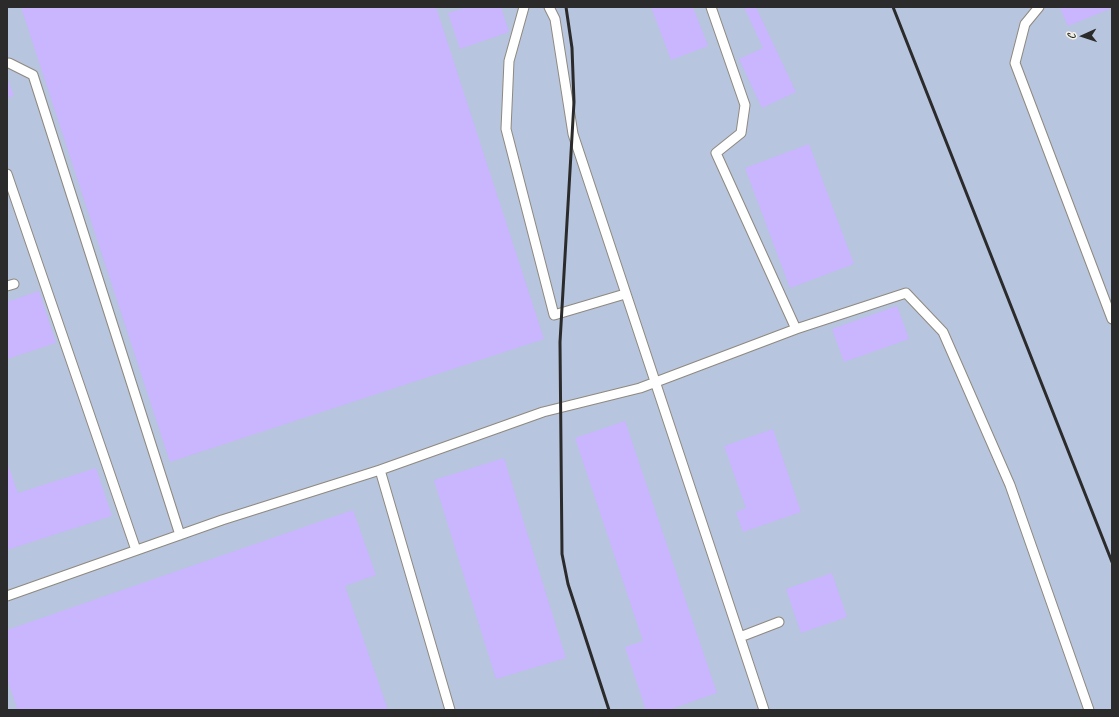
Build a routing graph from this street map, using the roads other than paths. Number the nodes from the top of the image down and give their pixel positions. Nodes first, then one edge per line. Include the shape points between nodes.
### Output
1 (524, 7) edge
2 (549, 7) edge
3 (711, 7) edge
4 (1039, 7) edge
5 (9, 63) dead end
6 (7, 174) edge
7 (625, 294) junction
8 (1112, 319) edge
9 (796, 329) junction
10 (654, 382) junction
11 (380, 470) junction
12 (180, 535) junction
13 (136, 550) junction
14 (7, 596) edge
15 (779, 622) dead end
16 (740, 637) junction
17 (450, 710) edge
18 (764, 710) edge
19 (1089, 710) edge

1 - 7 lane via 509,61 506,129 554,315
2 - 7 lane via 555,19 573,134
3 - 9 lane via 745,105 741,133 716,153
4 - 8 lane via 1026,24 1014,63
5 - 12 lane via 33,75
6 - 13 lane
7 - 10 lane
9 - 10 lane
9 - 19 lane via 906,293 943,332 1010,485
10 - 11 lane via 640,388 544,412
10 - 16 lane
11 - 12 lane
11 - 17 lane
12 - 13 lane
13 - 14 lane
15 - 16 lane
16 - 18 lane

